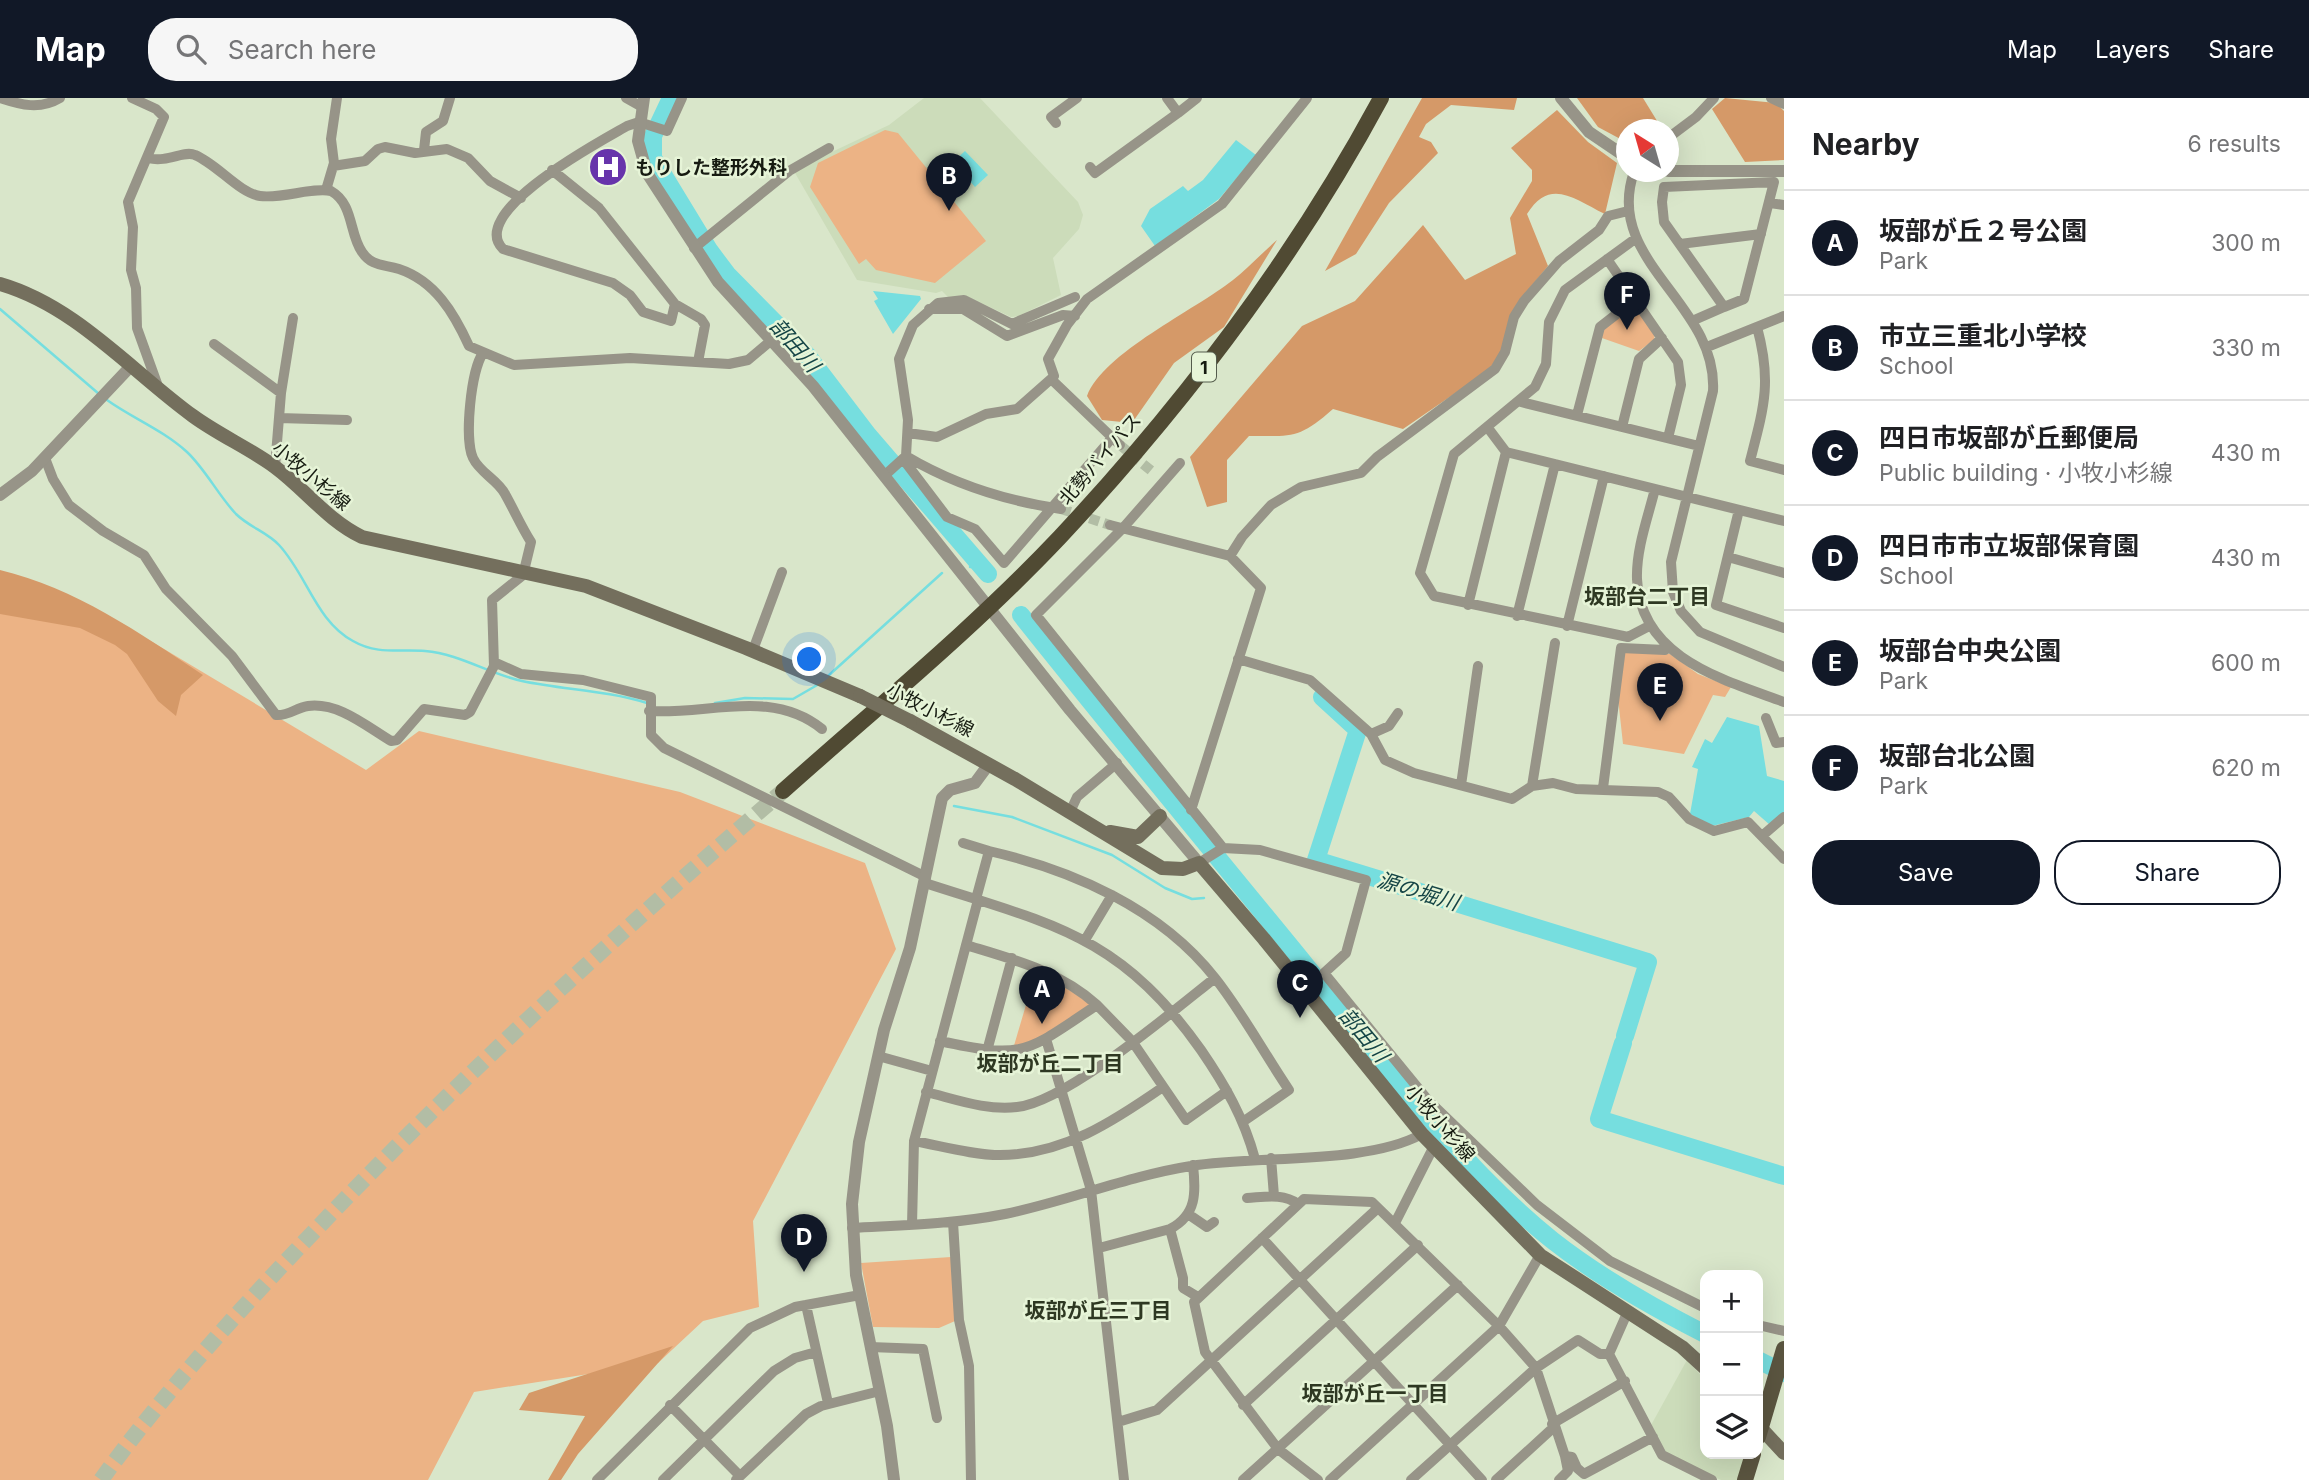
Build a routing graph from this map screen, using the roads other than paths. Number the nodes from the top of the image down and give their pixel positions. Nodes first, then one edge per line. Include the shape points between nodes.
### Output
1 (0, 98) edge
2 (60, 98) edge
3 (132, 98) edge
4 (337, 98) edge
5 (450, 98) edge
6 (626, 98) edge
7 (682, 98) edge
8 (1077, 98) edge
9 (1167, 98) edge
10 (1197, 98) edge
11 (1381, 98) edge
12 (1561, 98) edge
13 (1714, 98) edge
14 (1771, 98) edge
15 (1303, 100) edge
16 (643, 103) edge
17 (1784, 104) edge
18 (1178, 113) junction
19 (645, 123) junction
20 (1056, 123) dead end
21 (1679, 130) edge
22 (829, 148) dead end
23 (424, 150) junction
24 (1616, 150) edge
25 (148, 158) junction
26 (333, 166) junction
27 (1090, 167) dead end
28 (552, 170) junction
29 (1679, 171) edge
30 (1784, 171) edge
31 (1631, 182) edge
32 (326, 190) junction
33 (521, 198) junction
34 (1770, 203) junction
35 (1784, 205) edge
36 (1628, 211) junction
37 (1761, 234) junction
38 (1635, 239) junction
39 (1680, 244) junction
40 (696, 246) junction
41 (1607, 258) junction
42 (0, 284) edge
43 (1075, 298) dead end
44 (1636, 299) junction
45 (675, 304) junction
46 (1724, 307) junction
47 (929, 309) junction
48 (1075, 316) junction
49 (1784, 316) edge
50 (293, 318) dead end
51 (1692, 321) junction
52 (1757, 327) junction
53 (1662, 338) junction
54 (772, 339) junction
55 (214, 344) dead end
56 (1707, 347) junction
57 (483, 353) junction
58 (698, 362) junction
59 (131, 366) junction
60 (1051, 379) junction
61 (159, 389) junction
62 (281, 393) junction
63 (1521, 402) junction
64 (1577, 415) junction
65 (279, 418) junction
66 (347, 420) dead end
67 (1622, 427) junction
68 (1488, 428) junction
69 (908, 433) junction
70 (1668, 438) junction
71 (1699, 446) junction
72 (1506, 452) junction
73 (45, 458) junction
74 (903, 459) junction
75 (1180, 463) dead end
76 (1555, 464) junction
77 (275, 467) junction
78 (1784, 470) edge
79 (1154, 472) tunnel mouth
80 (887, 474) junction
81 (1604, 476) junction
82 (1164, 481) junction
83 (1655, 489) junction
84 (0, 495) edge
85 (1687, 497) junction
86 (1056, 509) junction
87 (1739, 510) junction
88 (1784, 522) edge
89 (1110, 525) tunnel mouth
90 (1123, 528) junction
91 (1230, 556) junction
92 (1728, 557) junction
93 (782, 572) dead end
94 (1784, 573) edge
95 (523, 575) junction
96 (1468, 605) junction
97 (988, 607) junction
98 (1517, 616) junction
99 (1651, 625) junction
100 (1567, 626) junction
101 (1784, 628) edge
102 (1555, 643) dead end
103 (1669, 647) junction
104 (752, 650) junction
105 (1238, 659) junction
106 (492, 667) junction
107 (1478, 667) dead end
108 (1784, 667) edge
109 (1784, 702) edge
110 (650, 706) junction
111 (1398, 713) dead end
112 (1766, 718) dead end
113 (822, 729) dead end
114 (1371, 734) junction
115 (1784, 742) edge
116 (989, 764) junction
117 (1117, 764) junction
118 (1461, 785) junction
119 (1532, 786) junction
120 (1603, 788) junction
121 (783, 791) tunnel mouth
122 (1191, 810) junction
123 (1070, 812) junction
124 (1160, 816) junction
125 (1784, 817) edge
126 (1089, 824) junction
127 (1762, 836) junction
128 (963, 843) dead end
129 (1220, 849) junction
130 (989, 851) junction
131 (1784, 859) edge
132 (1203, 861) junction
133 (925, 880) junction
134 (1112, 895) junction
135 (977, 900) junction
136 (1085, 940) junction
137 (965, 945) junction
138 (1012, 958) junction
139 (1215, 978) junction
140 (1097, 1005) junction
141 (1173, 1011) junction
142 (1045, 1039) junction
143 (940, 1041) junction
144 (1132, 1041) junction
145 (987, 1051) junction
146 (878, 1056) junction
147 (932, 1071) junction
148 (1163, 1087) junction
149 (1061, 1090) junction
150 (1227, 1091) junction
151 (926, 1092) junction
152 (1244, 1121) junction
153 (1422, 1135) junction
154 (1075, 1139) junction
155 (914, 1141) junction
156 (1433, 1148) junction
157 (1271, 1158) junction
158 (1255, 1159) junction
159 (1193, 1165) junction
160 (1091, 1190) junction
161 (1274, 1196) junction
162 (1247, 1198) dead end
163 (1298, 1204) junction
164 (1378, 1208) junction
165 (1188, 1214) junction
166 (953, 1222) junction
167 (1214, 1222) dead end
168 (1395, 1223) junction
169 (912, 1225) junction
170 (852, 1228) junction
171 (1170, 1229) junction
172 (1262, 1238) junction
173 (1418, 1245) junction
174 (1098, 1248) junction
175 (1540, 1255) junction
176 (1300, 1280) junction
177 (1458, 1285) junction
178 (860, 1294) junction
179 (1198, 1297) junction
180 (806, 1305) junction
181 (1700, 1306) edge
182 (1628, 1311) junction
183 (1336, 1320) junction
184 (1499, 1326) junction
185 (1763, 1326) edge
186 (1784, 1331) edge
187 (870, 1347) junction
188 (816, 1352) junction
189 (1609, 1354) junction
190 (1211, 1360) junction
191 (1374, 1362) junction
192 (1700, 1363) edge
193 (1780, 1363) edge
194 (1536, 1368) junction
195 (1625, 1381) junction
196 (880, 1391) junction
197 (828, 1404) junction
198 (1413, 1404) junction
199 (670, 1405) junction
200 (1242, 1405) junction
201 (1763, 1417) edge
202 (937, 1418) dead end
203 (1118, 1422) junction
204 (1553, 1425) junction
205 (1763, 1434) edge
206 (1653, 1437) junction
207 (704, 1439) junction
208 (1450, 1444) junction
209 (1278, 1449) junction
210 (1784, 1453) edge
211 (1565, 1457) junction
212 (1751, 1459) edge
213 (738, 1478) edge
214 (597, 1480) edge
215 (663, 1480) edge
216 (894, 1480) edge
217 (971, 1480) edge
218 (1124, 1480) edge
219 (1243, 1480) edge
220 (1318, 1480) edge
221 (1330, 1480) edge
222 (1411, 1480) edge
223 (1482, 1480) edge
224 (1496, 1480) edge
225 (1559, 1480) edge
226 (1712, 1480) edge
227 (1745, 1480) edge

1 - 2 street via 36,106
3 - 25 street via 156,108 164,117
4 - 26 street via 331,139
5 - 23 street via 443,121 426,132
6 - 16 street
7 - 19 street via 667,131
8 - 20 street via 1051,117
9 - 18 street
10 - 18 street
11 - 97 highway, 北勢バイパス / 1 via 1281,263 1217,350 1059,538
12 - 24 street via 1589,132
13 - 21 street
14 - 17 street
15 - 48 street via 1222,204 1087,299
16 - 19 street
18 - 27 street via 1095,173
19 - 28 street
19 - 40 street via 638,141 647,173
22 - 40 street via 789,171
23 - 26 street via 385,147 365,161
23 - 33 street via 442,148 461,155 489,181
25 - 32 street via 166,161 194,154 257,195
25 - 61 street via 128,202 133,227 131,270 136,328
26 - 32 street
28 - 33 street
28 - 45 street via 599,208
29 - 30 street
31 - 36 street
32 - 57 street via 336,194 347,212 362,253 377,265 396,268 431,288 457,320 469,346
33 - 45 street via 497,229 496,238 503,249 612,283 630,295 643,312 671,321
34 - 35 street
34 - 37 street
34 - 39 street via 1774,182 1664,187 1664,222
36 - 38 street
36 - 91 street via 1608,216 1599,230 1541,279 1514,317 1505,352 1491,373 1361,473 1301,487 1271,505
37 - 39 street
37 - 46 street via 1744,299
38 - 41 street
38 - 51 street
39 - 46 street
40 - 54 street via 718,282
41 - 44 street
41 - 63 street via 1565,290 1549,322 1544,371
42 - 59 main road, 小牧小杉線 via 38,298
43 - 47 street via 1012,324 964,300 938,303
44 - 53 street
44 - 64 street via 1600,327
45 - 58 street via 705,325
46 - 51 street
47 - 48 street via 962,309 1007,336
47 - 69 street via 908,334 898,359
48 - 60 street via 1048,359
49 - 52 street
50 - 62 street
51 - 56 street
52 - 56 street
52 - 78 street via 1767,380 1750,461
53 - 67 street via 1639,359
53 - 70 street via 1674,355 1681,378
54 - 58 street via 740,363
54 - 80 street
55 - 62 street
56 - 71 street via 1713,391
57 - 58 street via 505,363 525,365 630,358
57 - 95 street via 474,371 470,445 474,460 505,493 531,542
59 - 61 main road, 小牧小杉線
59 - 73 street
60 - 69 street via 1017,408 986,414 937,437
60 - 86 street via 1116,442
61 - 77 main road, 小牧小杉線
62 - 65 street
63 - 64 street
63 - 68 street
64 - 67 street
65 - 66 street
65 - 77 street
67 - 70 street
68 - 72 street
68 - 96 street via 1454,454 1420,573 1434,596
69 - 74 street
70 - 71 street
71 - 85 street
72 - 76 street
72 - 96 street
73 - 84 street
73 - 106 street via 69,505 144,555 166,589 232,656 276,715 287,716 310,706 339,710 391,741 397,740 424,709 470,712
74 - 80 street
74 - 86 street via 956,482
74 - 86 street via 947,517 975,529 1004,563
75 - 82 street
76 - 81 street
76 - 98 street
77 - 95 main road, 小牧小杉線 via 341,526 362,537
79 - 82 street
80 - 97 street
81 - 83 street
81 - 100 street
82 - 90 street
83 - 85 street
83 - 99 street via 1637,579
85 - 87 street
85 - 108 street via 1670,572 1676,603 1692,625 1710,638
87 - 88 street
87 - 92 street
89 - 90 street
90 - 91 street
90 - 122 street via 1036,615
91 - 105 street via 1261,588
92 - 94 street
92 - 101 street via 1716,605
93 - 104 street
95 - 104 main road, 小牧小杉線 via 586,586
95 - 106 street via 492,600
96 - 98 street
97 - 117 street
97 - 121 highway, 北勢バイパス / 1
98 - 100 street
99 - 100 street via 1628,637
99 - 103 street
102 - 119 street
103 - 109 street via 1692,666
103 - 120 street via 1621,648
104 - 116 main road, 小牧小杉線, bridge via 860,696
105 - 114 street via 1302,675
105 - 122 street
106 - 110 street via 615,686
107 - 118 street
110 - 113 street via 682,711 746,703 798,713
110 - 133 street via 652,735 664,748
111 - 114 street via 1389,726
112 - 115 street via 1776,743
114 - 118 street via 1385,760 1413,773
116 - 123 main road, 小牧小杉線
116 - 133 street via 975,783 950,790 940,803
117 - 123 street via 1077,797
117 - 124 street
118 - 119 street via 1512,799
119 - 120 street via 1553,783 1576,789
120 - 127 street via 1658,792 1689,819 1714,831 1748,821
122 - 129 street
123 - 126 main road, 小牧小杉線
124 - 126 main road via 1138,838
124 - 132 street
125 - 127 street
126 - 132 main road, 小牧小杉線 via 1162,868 1183,869
127 - 131 street
128 - 130 street
129 - 132 street
129 - 181 street via 1260,849 1366,880 1346,953 1325,973 1332,983 1427,1099 1537,1205 1610,1261
130 - 134 street via 1063,873
130 - 135 street
132 - 153 main road, 小牧小杉線
133 - 135 street
133 - 146 street
134 - 136 street
134 - 139 street via 1169,933
135 - 136 street via 1036,918
135 - 137 street
136 - 141 street via 1139,977
137 - 138 street
137 - 143 street
138 - 140 street via 1063,980
138 - 145 street
139 - 141 street
139 - 152 street via 1289,1090
140 - 142 street
140 - 144 street
141 - 144 street
141 - 150 street
142 - 145 street via 1020,1051
142 - 149 street
143 - 145 street
143 - 147 street
144 - 148 street
144 - 149 street
146 - 147 street
146 - 170 street via 855,1162
147 - 151 street
148 - 150 street via 1185,1120
148 - 154 street
149 - 151 street via 1030,1105 1007,1108
149 - 154 street
150 - 152 street
151 - 155 street
152 - 158 street
153 - 156 main road, 小牧小杉線
153 - 157 street via 1403,1144
154 - 155 street via 1003,1155
154 - 160 street
155 - 169 street
156 - 168 street
156 - 175 main road, 小牧小杉線
157 - 158 street
157 - 161 street
158 - 159 street
159 - 160 street
159 - 165 street via 1195,1197
160 - 166 street via 1023,1210
160 - 174 street
161 - 162 street
161 - 163 street
163 - 164 street via 1309,1197 1366,1200
163 - 172 street
164 - 168 street
164 - 176 street
165 - 167 street via 1207,1227
165 - 171 street
166 - 169 street
166 - 217 street via 959,1320 969,1366
168 - 173 street
169 - 170 street
170 - 178 street
171 - 174 street
171 - 179 street via 1183,1288
172 - 176 street
172 - 179 street
173 - 177 street
173 - 183 street
174 - 203 street
175 - 182 main road, 小牧小杉線
175 - 184 street
176 - 183 street
176 - 190 street
177 - 184 street
177 - 191 street
178 - 180 street
178 - 187 street
179 - 190 street via 1194,1302 1205,1352
180 - 188 street
180 - 199 street via 771,1316 741,1334
182 - 189 street
182 - 192 main road, 小牧小杉線
183 - 191 street
183 - 200 street
184 - 194 street
184 - 198 street
185 - 186 street
187 - 196 street
187 - 202 street via 923,1349
188 - 197 street
188 - 207 street via 774,1371
189 - 194 street via 1600,1354 1578,1340
189 - 195 street
190 - 200 street
190 - 203 street via 1157,1410
191 - 198 street
191 - 209 street
193 - 201 main road
194 - 204 street
194 - 208 street
195 - 204 street
195 - 206 street
196 - 197 street
196 - 216 street
197 - 213 street via 796,1421
198 - 208 street
198 - 221 street
199 - 207 street
199 - 214 street
200 - 209 street
203 - 218 street
204 - 211 street
204 - 224 street
205 - 210 main road
206 - 211 street via 1584,1474 1572,1457
206 - 226 street via 1665,1457
207 - 213 street
207 - 215 street
208 - 222 street
208 - 223 street
209 - 219 street
209 - 220 street
211 - 225 street via 1568,1471
212 - 227 main road

